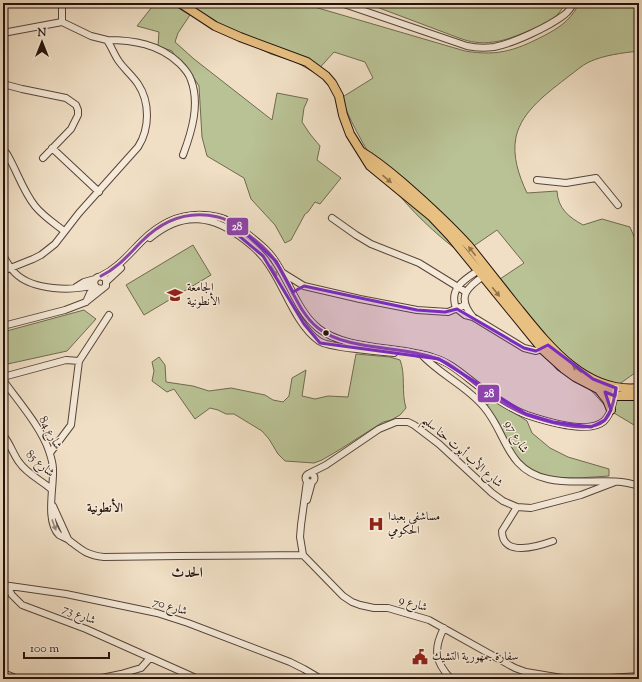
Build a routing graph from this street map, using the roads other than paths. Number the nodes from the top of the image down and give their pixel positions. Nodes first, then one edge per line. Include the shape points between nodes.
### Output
1 (62, 3) edge
2 (180, 3) edge
3 (341, 3) edge
4 (573, 3) edge
5 (62, 22) junction
6 (3, 33) edge
7 (108, 40) junction
8 (3, 84) edge
9 (52, 148) junction
10 (3, 149) edge
11 (183, 155) dead end
12 (43, 158) dead end
13 (537, 180) dead end
14 (99, 192) junction
15 (618, 205) dead end
16 (332, 218) dead end
17 (234, 227) junction
18 (64, 231) junction
19 (3, 255) edge
20 (11, 268) junction
21 (3, 270) edge
22 (484, 271) junction
23 (283, 273) junction
24 (102, 276) junction
25 (469, 277) junction
26 (107, 281) junction
27 (474, 283) junction
28 (95, 284) junction
29 (304, 286) junction
30 (457, 287) junction
31 (102, 289) junction
32 (293, 292) junction
33 (466, 292) junction
34 (454, 300) junction
35 (86, 302) junction
36 (465, 302) junction
37 (457, 309) junction
38 (109, 315) dead end
39 (473, 317) junction
40 (3, 326) edge
41 (546, 347) junction
42 (423, 356) junction
43 (79, 361) junction
44 (3, 378) edge
45 (639, 388) edge
46 (600, 390) junction
47 (616, 392) junction
48 (639, 396) edge
49 (611, 410) junction
50 (3, 435) edge
51 (50, 453) junction
52 (615, 482) junction
53 (639, 486) edge
54 (51, 488) junction
55 (517, 507) junction
56 (553, 541) dead end
57 (303, 555) junction
58 (5, 588) edge
59 (444, 628) junction
60 (150, 658) junction
61 (3, 673) edge
62 (639, 676) edge
63 (18, 679) edge
64 (97, 679) edge
65 (198, 679) edge
66 (321, 679) edge
67 (451, 679) edge
68 (568, 679) edge
69 (594, 679) edge

1 - 5 street
2 - 22 main road via 215,26 307,62 326,76 336,89 350,134 360,151 376,160 455,231 469,246
3 - 4 street via 466,46 482,48 506,44 534,32 565,15
5 - 6 street
5 - 7 street via 91,36
7 - 11 street via 128,40 154,46 173,58 188,73 192,81 195,108 191,133
7 - 14 street via 117,59 142,91 147,121 138,147
8 - 9 street via 66,98 76,105 76,120 65,136
9 - 12 street
9 - 14 street
10 - 18 street via 35,206
13 - 15 street via 566,183 596,178
14 - 18 street
16 - 30 street via 366,241 419,263
17 - 23 street via 266,250
17 - 24 street via 225,219 209,215 173,219 154,230 120,264
17 - 26 street via 196,219 173,224 151,238
17 -> 42 street via 263,256 304,324 320,343
18 - 20 street via 55,244 41,255
19 - 20 street
20 - 21 street
20 - 28 street via 24,280 43,286 74,288 84,282
22 - 25 street
22 - 27 street
22 - 41 main road
23 - 29 street
23 - 32 street
24 - 26 street
24 - 28 street via 98,277
25 - 27 street
25 - 30 street
26 - 31 street
27 - 33 street
28 - 31 street
28 - 35 street
29 - 32 street
29 - 37 street via 360,300 417,310 445,312
30 - 33 street
30 - 34 street
31 - 35 street
32 - 42 street via 311,323 325,333 342,340
33 - 36 street
34 - 36 street
34 - 37 street
35 - 40 street
36 - 37 street
36 - 39 street
37 - 39 street
38 - 43 street
39 - 41 street via 524,348 536,351
41 - 46 main road via 564,369
47 -> 41 main road via 593,380
42 - 49 street via 437,358 488,393 526,414 553,422 576,427 596,425 605,420
42 - 52 street, شارع 97 via 478,400 492,417 507,449 528,471 548,479 562,481
43 - 44 street via 66,360
43 - 51 street via 71,425
44 - 51 street, شارع 84 via 47,444
45 - 47 main road
46 - 47 main road
46 - 49 main road
47 - 48 main road
47 - 49 street
50 - 54 street, شارع 85 via 20,463
51 - 54 street, شارع 84 via 53,468
52 - 53 street, شارع 97
52 - 55 street, شارع الأب أبوت حنا سليم via 581,495 531,508
54 - 57 street, شارع 84 via 52,504 68,539 87,554 104,558
55 - 56 street via 502,531 509,546 523,548
55 - 57 street, شارع الأب أبوت حنا سليم via 492,493 439,444 414,425 396,422 379,428 311,478 300,537
57 - 59 street, شارع 9 via 352,602 368,607 402,611
58 - 60 street, شارع 73 via 26,606
58 - 66 street, شارع 70 via 66,594 157,613 290,662
59 - 67 street via 437,643 437,656 443,670
59 - 68 street, شارع 9 via 515,668
60 - 64 street via 141,668
60 - 65 street, شارع 73
61 - 63 street
62 - 69 street

